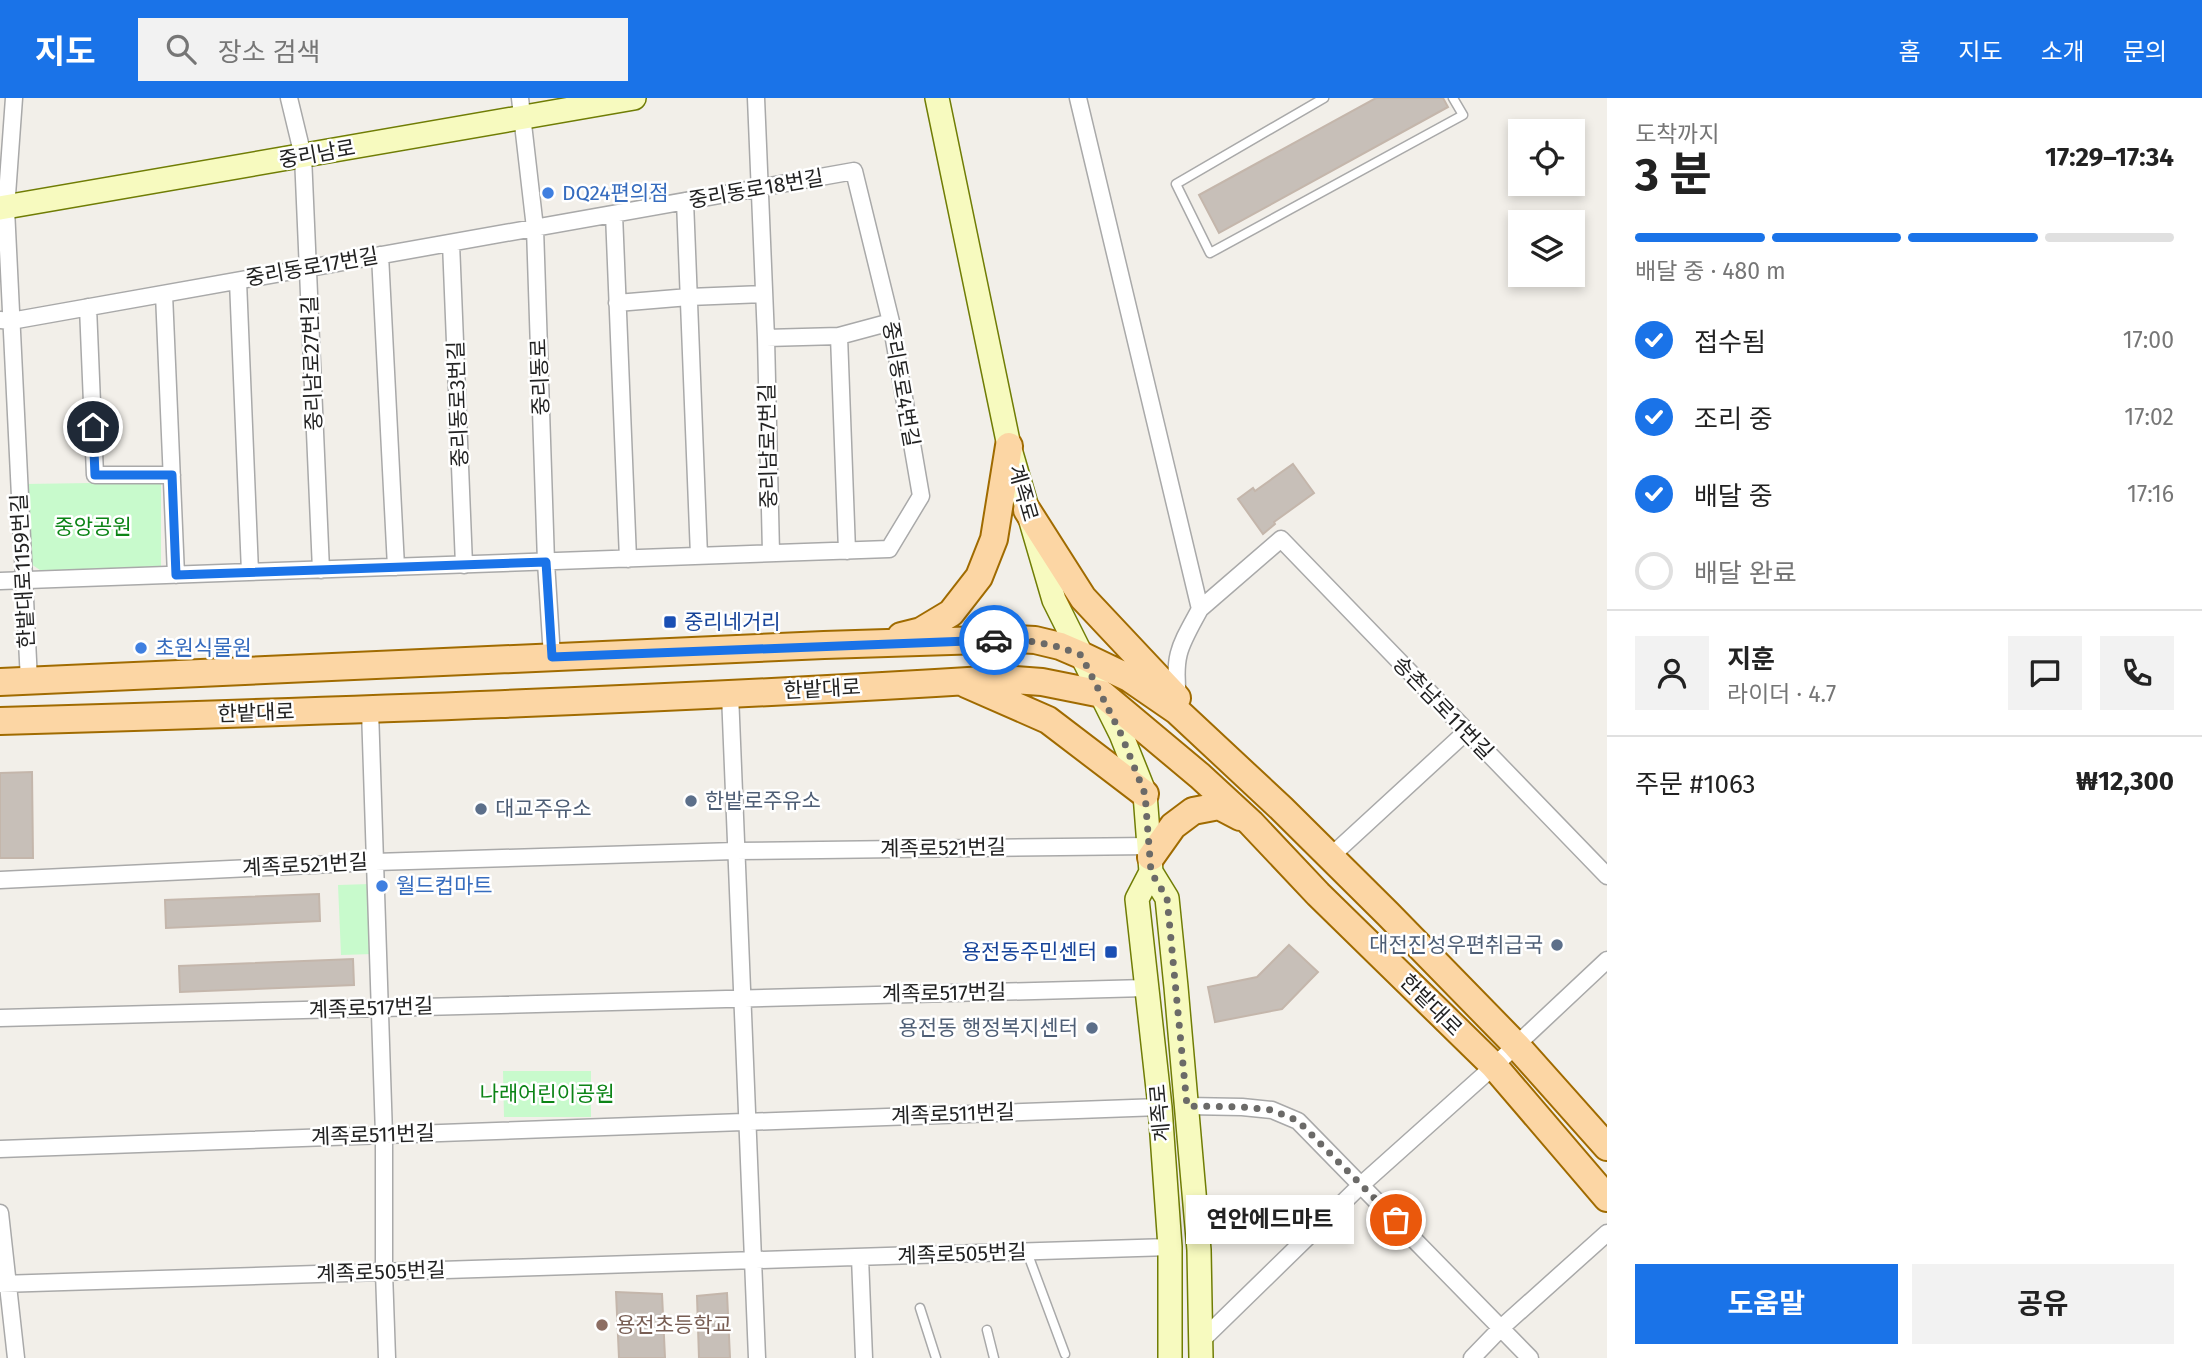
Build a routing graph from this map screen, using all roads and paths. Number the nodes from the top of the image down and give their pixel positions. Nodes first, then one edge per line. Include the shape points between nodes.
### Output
1 (14, 98) edge
2 (289, 98) edge
3 (634, 98) edge
4 (756, 98) edge
5 (937, 98) edge
6 (1078, 98) edge
7 (1324, 98) edge
8 (1453, 98) edge
9 (522, 108) edge
10 (303, 156) junction
11 (854, 171) joint
12 (760, 188) junction
13 (685, 201) junction
14 (3, 209) edge
15 (614, 214) junction
16 (535, 228) junction
17 (451, 243) junction
18 (380, 255) junction
19 (308, 268) junction
20 (237, 281) junction
21 (164, 293) junction
22 (764, 294) junction
23 (689, 297) junction
24 (617, 303) junction
25 (89, 307) junction
26 (6, 320) edge
27 (891, 322) junction
28 (839, 336) junction
29 (766, 338) junction
30 (1009, 446) junction
31 (172, 475) junction
32 (1027, 510) junction
33 (847, 551) junction
34 (771, 554) junction
35 (699, 556) junction
36 (628, 559) junction
37 (546, 562) junction
38 (464, 565) junction
39 (396, 567) junction
40 (321, 570) junction
41 (250, 572) junction
42 (176, 575) junction
43 (23, 580) junction
44 (0, 581) edge
45 (1200, 609) junction
46 (824, 645) junction
47 (1081, 655) junction
48 (552, 657) junction
49 (29, 681) junction
50 (0, 682) edge
51 (962, 682) junction
52 (730, 694) junction
53 (1102, 694) junction
54 (1178, 699) junction
55 (370, 710) junction
56 (0, 721) edge
57 (1466, 733) junction
58 (1224, 756) junction
59 (1145, 794) junction
60 (1251, 823) junction
61 (735, 851) junction
62 (1330, 857) junction
63 (1151, 858) junction
64 (375, 862) junction
65 (1607, 876) edge
66 (0, 880) edge
67 (1607, 960) edge
68 (1146, 988) junction
69 (742, 998) junction
70 (379, 1008) junction
71 (0, 1018) edge
72 (1516, 1045) junction
73 (1494, 1066) junction
74 (1187, 1106) junction
75 (1160, 1107) junction
76 (746, 1121) junction
77 (384, 1135) junction
78 (1607, 1147) edge
79 (0, 1149) edge
80 (1360, 1185) junction
81 (1607, 1198) edge
82 (0, 1213) edge
83 (1607, 1233) edge
84 (1170, 1247) junction
85 (1027, 1252) junction
86 (860, 1257) junction
87 (754, 1261) junction
88 (384, 1272) junction
89 (4, 1284) edge
90 (920, 1308) dead end
91 (1501, 1328) junction
92 (987, 1331) dead end
93 (1202, 1349) edge
94 (1065, 1354) dead end
95 (16, 1358) edge
96 (387, 1358) edge
97 (757, 1358) edge
98 (864, 1358) edge
99 (936, 1358) edge
100 (994, 1358) edge
101 (1170, 1358) edge
102 (1472, 1358) edge
103 (1530, 1358) edge

1 - 14 street, 한밭대로1159번길
2 - 10 street, 중리남로27번길
3 - 9 main road, 중리남로
4 - 12 street, 중리남로7번길
5 - 30 main road, 계족로
6 - 45 street
7 - 8 lane via 1176,184 1210,253 1463,115
9 - 10 main road, 중리남로
9 - 16 street, 중리동로
10 - 14 main road, 중리남로
10 - 19 street, 중리남로27번길
11 - 12 street, 중리동로18번길
11 - 27 street, 중리동로4번길
12 - 13 street, 중리동로18번길
12 - 22 street, 중리남로7번길
13 - 15 street, 중리동로18번길
13 - 23 street
14 - 26 street, 한밭대로1159번길
15 - 16 street, 중리동로18번길
15 - 24 street
16 - 17 street, 중리동로17번길
16 - 37 street, 중리동로
17 - 18 street, 중리동로17번길
17 - 38 street, 중리동로3번길
18 - 19 street, 중리동로17번길
18 - 39 street
19 - 20 street, 중리동로17번길
19 - 40 street, 중리남로27번길
20 - 21 street, 중리동로17번길
20 - 41 street
21 - 25 street, 중리동로17번길
21 - 31 street
22 - 23 street
22 - 29 street, 중리남로7번길
23 - 24 street
23 - 35 street
24 - 36 street
25 - 26 street, 중리동로17번길
25 - 31 street via 95,475
26 - 43 street, 한밭대로1159번길
27 - 28 street
27 - 33 street, 중리동로4번길 via 922,496 889,549
28 - 29 street
28 - 33 street
29 - 34 street, 중리남로7번길
30 - 32 main road, 계족로
30 - 46 main road via 994,539 979,577 951,613 922,631
31 - 42 street
32 - 47 main road, 계족로 via 1054,600
32 - 54 main road via 1083,598
33 - 34 street, 중리동로4번길
34 - 35 street, 중리동로4번길
35 - 36 street, 중리동로4번길
36 - 37 street, 중리동로4번길
37 - 38 street
37 - 48 street, 중리동로
38 - 39 street
39 - 40 street
40 - 41 street
41 - 42 street
42 - 43 street
43 - 44 street
43 - 49 street, 한밭대로1159번길
45 - 54 street via 1177,656
45 - 57 street, 송촌남로11번길 via 1281,539
46 - 47 main road, 한밭대로 via 1014,639 1035,640
46 - 48 main road, 한밭대로
47 - 53 main road, 계족로
47 - 58 main road, 한밭대로 via 1129,678 1177,711
48 - 49 main road, 한밭대로
49 - 50 main road, 한밭대로
51 - 52 main road, 한밭대로
51 - 53 main road, 한밭대로 via 1019,679
51 - 59 main road via 1048,720
52 - 55 main road, 한밭대로
52 - 61 street
53 - 59 main road, 계족로
53 - 60 main road, 한밭대로
54 - 58 main road via 1212,734
55 - 56 main road, 한밭대로
55 - 64 street
57 - 62 street
57 - 65 street, 송촌남로11번길
58 - 62 main road, 한밭대로
59 - 63 main road, 계족로
60 - 63 main road via 1219,806 1193,811 1173,826
60 - 73 main road, 한밭대로
61 - 63 street, 계족로521번길
61 - 64 street, 계족로521번길
61 - 69 street
62 - 72 main road, 한밭대로
63 - 68 main road, 계족로 via 1137,899
63 - 74 main road, 계족로 via 1167,898
64 - 66 street, 계족로521번길
64 - 70 street
67 - 72 street
68 - 69 street, 계족로517번길
68 - 75 main road, 계족로
69 - 70 street, 계족로517번길
69 - 76 street
70 - 71 street, 계족로517번길
70 - 77 street
72 - 73 street
72 - 78 main road, 한밭대로
73 - 80 street
73 - 81 main road, 한밭대로
74 - 80 street via 1272,1110 1298,1121
74 - 93 main road, 계족로
75 - 76 street, 계족로511번길
75 - 84 main road, 계족로
76 - 77 street, 계족로511번길
76 - 87 street
77 - 79 street, 계족로511번길
77 - 88 street
80 - 91 street
80 - 93 street, 계족로
82 - 89 street
83 - 91 street
84 - 85 street, 계족로505번길
84 - 101 main road, 계족로
85 - 86 street, 계족로505번길
85 - 94 lane
86 - 87 street, 계족로505번길
86 - 98 street
87 - 88 street, 계족로505번길
87 - 97 street
88 - 89 street, 계족로505번길
88 - 96 street
89 - 95 street
90 - 99 lane
91 - 102 street
91 - 103 street
92 - 100 lane

